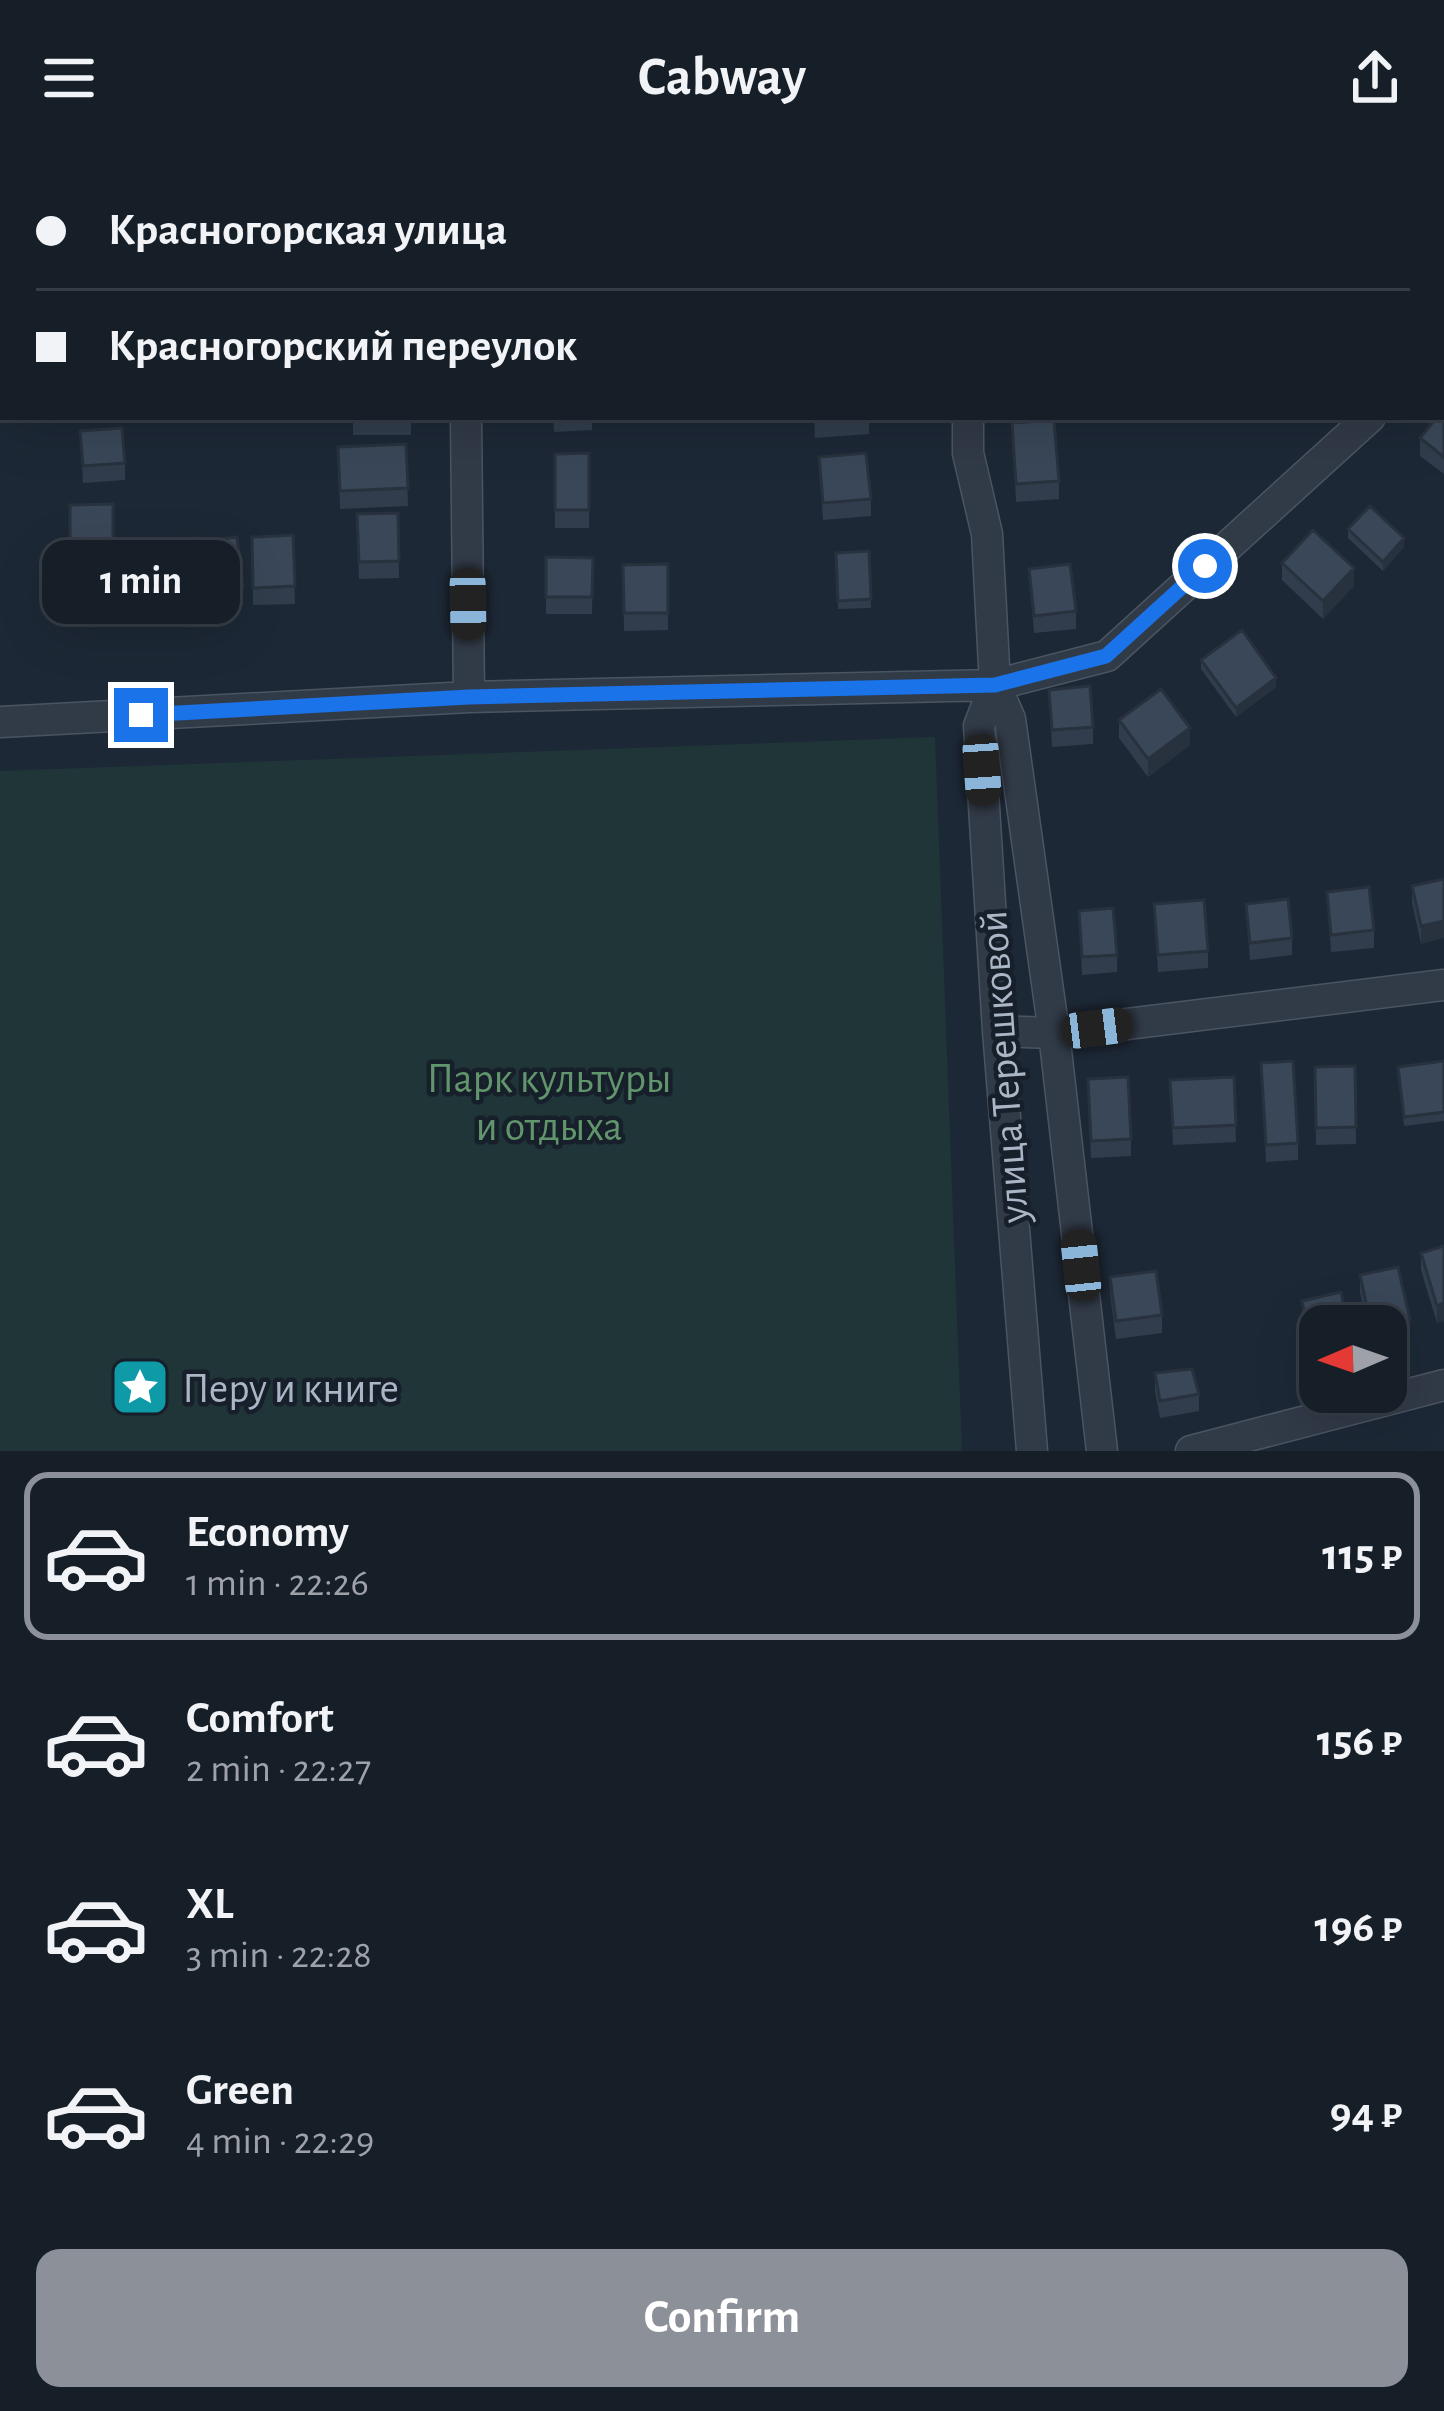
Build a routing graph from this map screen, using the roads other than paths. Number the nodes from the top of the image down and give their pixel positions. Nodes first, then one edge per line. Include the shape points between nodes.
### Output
1 (466, 420) edge
2 (968, 420) edge
3 (1367, 420) edge
4 (995, 685) junction
5 (469, 697) junction
6 (0, 722) edge
7 (1444, 985) edge
8 (998, 1031) junction
9 (1054, 1034) junction
10 (1444, 1385) edge
11 (1032, 1451) edge
12 (1102, 1451) edge
13 (1191, 1451) edge

1 - 5 street
2 - 4 street, улица Терешковой via 987,535
3 - 4 street via 1106,656
4 - 5 street
4 - 8 street, улица Терешковой via 979,726
4 - 9 street, улица Терешковой via 1010,719
5 - 6 street
7 - 9 street
8 - 9 street
8 - 11 street, улица Терешковой
9 - 12 street, улица Терешковой
10 - 13 street

